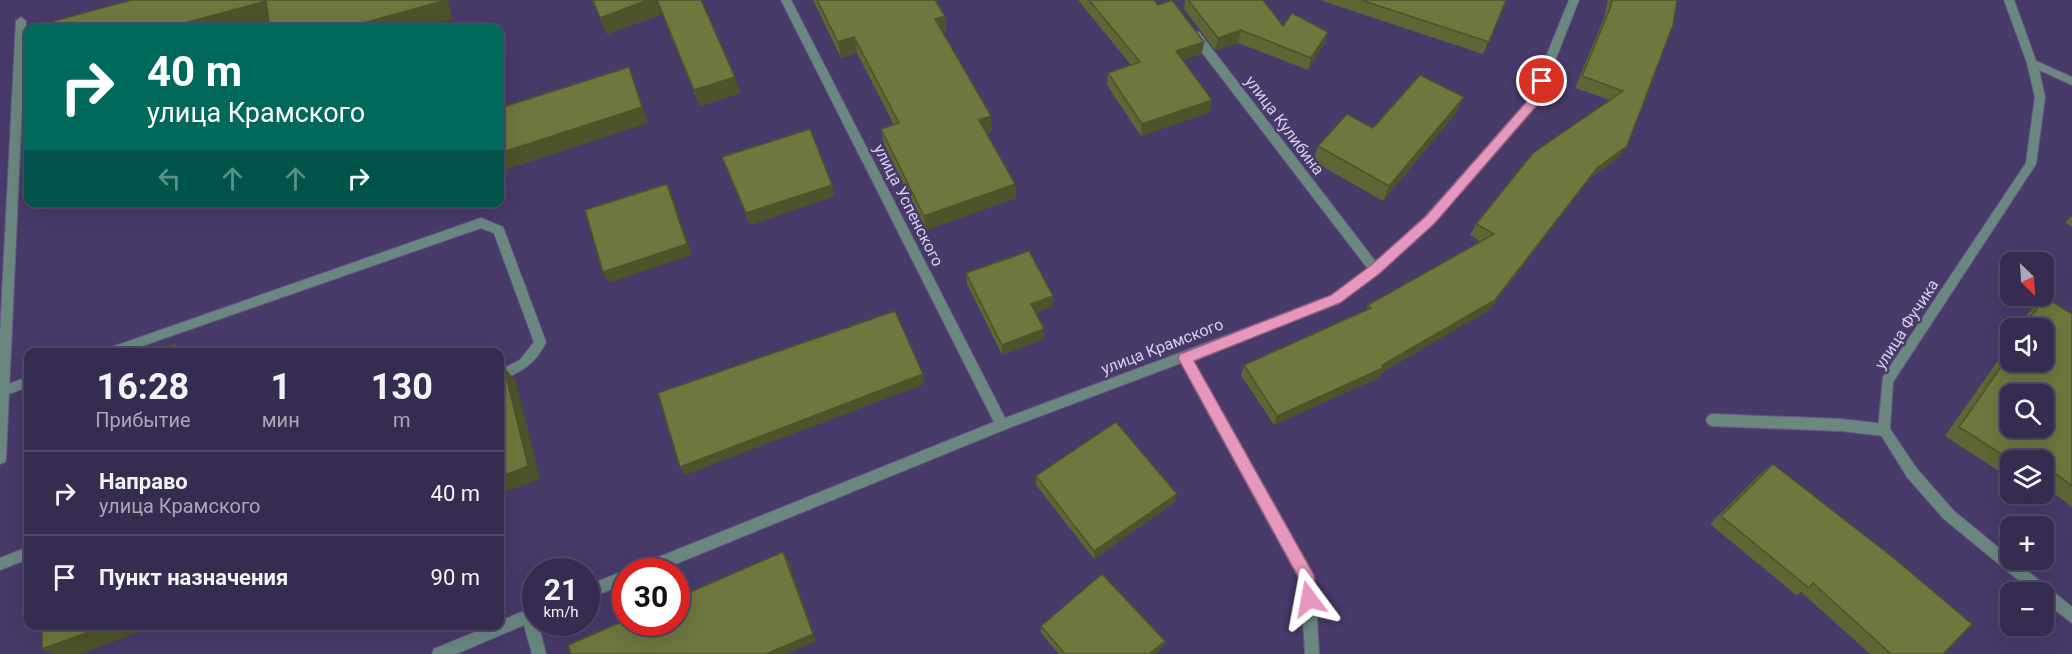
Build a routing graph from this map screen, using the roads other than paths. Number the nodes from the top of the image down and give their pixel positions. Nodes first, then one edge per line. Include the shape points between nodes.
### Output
1 (786, 0) edge
2 (1574, 0) edge
3 (2008, 0) edge
4 (21, 21) dead end
5 (1190, 28) edge
6 (2032, 63) junction
7 (2072, 81) edge
8 (1375, 270) junction
9 (123, 348) edge
10 (1185, 358) junction
11 (504, 373) edge
12 (24, 383) edge
13 (1, 391) edge
14 (1712, 420) dead end
15 (1002, 425) junction
16 (1884, 430) junction
17 (0, 458) edge
18 (24, 555) edge
19 (674, 558) edge
20 (0, 564) edge
21 (2072, 615) edge
22 (522, 619) edge
23 (504, 627) edge
24 (496, 630) edge
25 (536, 636) edge
26 (439, 654) edge
27 (539, 654) edge
28 (1312, 654) edge

1 - 15 street, улица Успенского
2 - 8 street, улица Крамского via 1534,101 1430,219
3 - 6 street, улица Фучика
4 - 13 street
5 - 8 street, улица Кулибина
6 - 7 street
6 - 16 street, улица Фучика via 2040,97 2031,164 1887,381
8 - 10 street, улица Крамского via 1336,299
9 - 11 street via 481,223 499,230 540,342 533,357
10 - 15 street, улица Крамского
10 - 28 street via 1308,581
12 - 13 street
13 - 17 street
14 - 16 street
15 - 19 street, улица Крамского
16 - 21 street via 1911,473 1949,515
18 - 20 street
22 - 23 street
24 - 26 street
25 - 27 street

